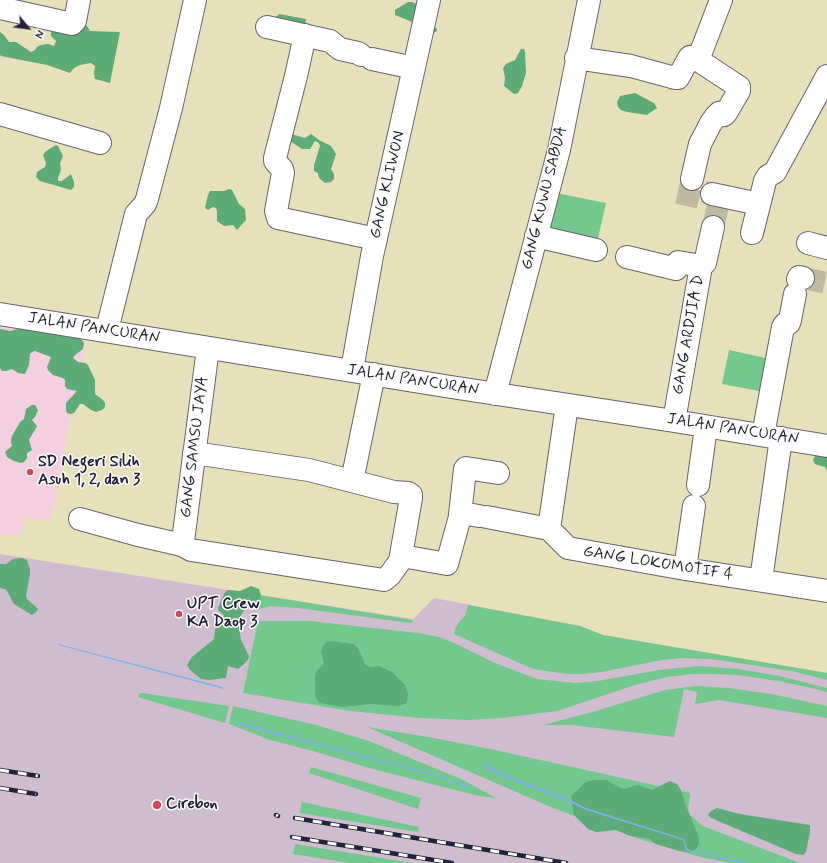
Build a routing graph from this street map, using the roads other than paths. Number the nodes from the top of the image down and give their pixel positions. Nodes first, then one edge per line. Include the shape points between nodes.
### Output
1 (79, 0) edge
2 (195, 0) edge
3 (429, 0) edge
4 (589, 0) edge
5 (721, 0) edge
6 (0, 8) edge
7 (267, 27) dead end
8 (305, 35) junction
9 (576, 58) junction
10 (698, 60) junction
11 (414, 68) junction
12 (827, 76) edge
13 (0, 114) edge
14 (100, 143) dead end
15 (692, 179) dead end
16 (718, 195) tunnel mouth
17 (759, 204) junction
18 (713, 228) tunnel mouth
19 (752, 233) dead end
20 (536, 236) junction
21 (376, 239) junction
22 (701, 266) junction
23 (799, 284) dead end
24 (0, 314) edge
25 (107, 330) junction
26 (208, 348) junction
27 (352, 370) junction
28 (374, 374) junction
29 (495, 394) junction
30 (567, 404) junction
31 (674, 420) junction
32 (706, 426) junction
33 (772, 437) junction
34 (827, 446) edge
35 (194, 453) junction
36 (498, 473) dead end
37 (352, 481) junction
38 (698, 485) dead end
39 (694, 506) dead end
40 (475, 516) junction
41 (80, 519) dead end
42 (549, 529) junction
43 (184, 546) junction
44 (402, 556) junction
45 (685, 569) junction
46 (761, 580) junction
47 (827, 591) edge

1 - 6 street via 72,24
2 - 25 street via 147,199 136,214
3 - 11 street, GANG KLIWON
4 - 9 street, GANG KUWU SABDA
5 - 10 street
7 - 8 street
8 - 11 street via 330,41 340,49
8 - 21 street via 275,158 283,173 276,211 278,218
9 - 10 street via 631,66 676,78 688,58
9 - 20 street, GANG KUWU SABDA via 559,150
10 - 15 street via 740,89 726,113 719,113 710,123 700,144
11 - 21 street, GANG KLIWON
12 - 17 street via 775,172 765,181
13 - 14 street
16 - 17 street
17 - 19 street
18 - 22 street, GANG ARDJIA D via 705,264
20 - 22 street via 676,269 678,262
20 - 29 street, GANG KUWU SABDA
21 - 27 street, GANG KLIWON
22 - 31 street, GANG ARDJIA D
23 - 33 street via 789,323 783,327
24 - 25 street, JALAN PANCURAN
25 - 26 street, JALAN PANCURAN
26 - 27 street, JALAN PANCURAN
26 - 35 street, GANG SAMSU JAYA
27 - 28 street, JALAN PANCURAN
28 - 29 street, JALAN PANCURAN
28 - 37 street
29 - 30 street, JALAN PANCURAN
30 - 31 street, JALAN PANCURAN
30 - 42 street
31 - 32 street, JALAN PANCURAN
32 - 33 street, JALAN PANCURAN
32 - 38 street
33 - 34 street, JALAN PANCURAN
33 - 46 street
35 - 37 street via 309,470
35 - 43 street, GANG SAMSU JAYA
36 - 40 street via 465,469 460,505
37 - 44 street via 411,495
39 - 45 street
40 - 42 street
40 - 44 street via 447,564
41 - 43 street
42 - 45 street, GANG LOKOMOTIF 4 via 571,550
43 - 44 street via 190,550 384,580
45 - 46 street, GANG LOKOMOTIF 4
46 - 47 street, GANG LOKOMOTIF 4

